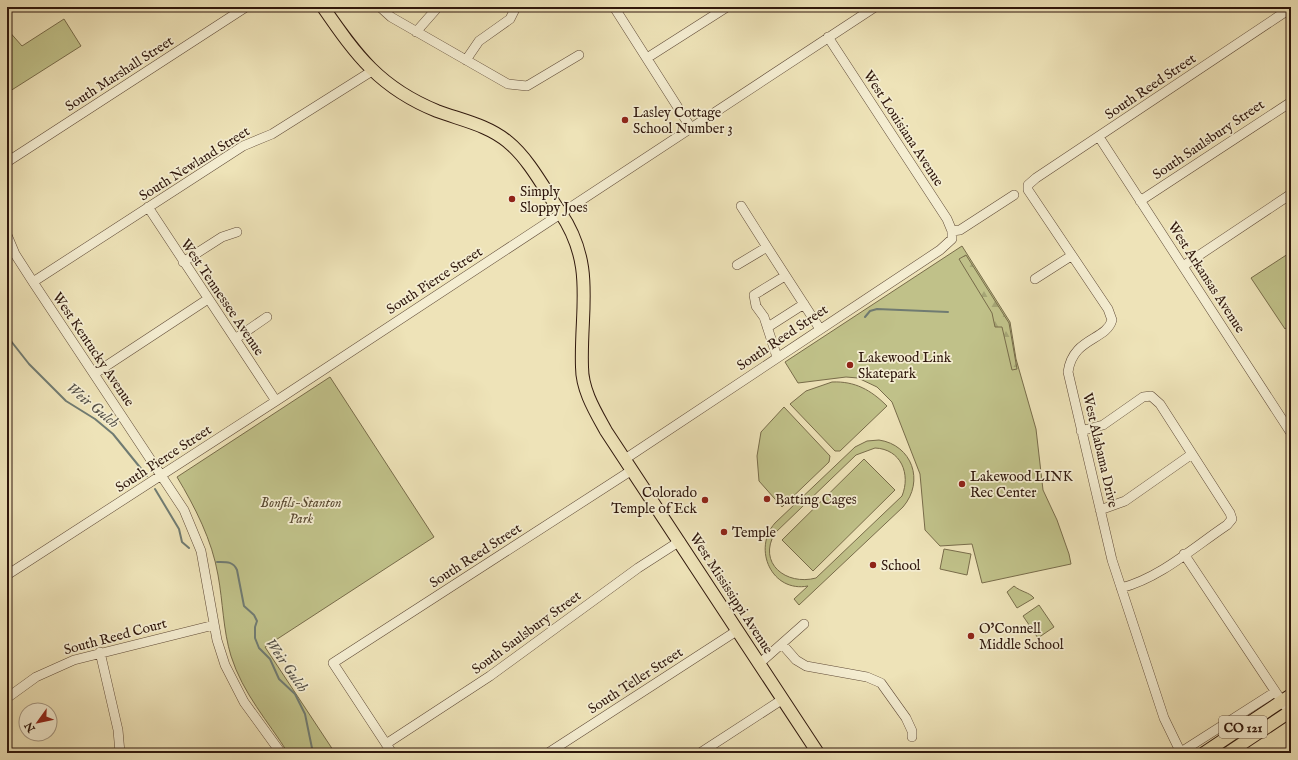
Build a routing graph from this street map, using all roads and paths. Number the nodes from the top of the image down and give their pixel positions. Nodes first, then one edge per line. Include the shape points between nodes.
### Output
1 (246, 7) edge
2 (323, 7) edge
3 (380, 7) edge
4 (438, 7) edge
5 (614, 7) edge
6 (727, 7) edge
7 (875, 7) edge
8 (515, 10) edge
9 (1288, 11) edge
10 (416, 32) junction
11 (828, 37) junction
12 (579, 54) dead end
13 (647, 58) junction
14 (466, 60) junction
15 (372, 71) junction
16 (1291, 102) edge
17 (691, 128) junction
18 (1099, 137) junction
19 (7, 162) edge
20 (1028, 185) joint
21 (1291, 194) edge
22 (1014, 195) dead end
23 (1140, 201) junction
24 (741, 206) dead end
25 (148, 207) junction
26 (561, 214) junction
27 (237, 232) dead end
28 (952, 234) junction
29 (7, 235) edge
30 (766, 247) junction
31 (1071, 256) junction
32 (183, 262) junction
33 (737, 265) dead end
34 (1183, 266) junction
35 (785, 276) junction
36 (1035, 279) dead end
37 (33, 282) junction
38 (208, 298) junction
39 (804, 304) junction
40 (267, 318) dead end
41 (768, 327) junction
42 (820, 329) junction
43 (235, 339) junction
44 (778, 357) junction
45 (94, 374) junction
46 (276, 401) junction
47 (1081, 431) junction
48 (1291, 433) edge
49 (1192, 454) junction
50 (625, 459) junction
51 (632, 470) junction
52 (162, 475) junction
53 (1100, 510) junction
54 (680, 541) junction
55 (1184, 554) junction
56 (7, 575) edge
57 (1121, 588) junction
58 (214, 624) junction
59 (804, 624) dead end
60 (738, 630) junction
61 (782, 644) junction
62 (100, 652) junction
63 (760, 663) junction
64 (1283, 696) edge
65 (7, 698) edge
66 (783, 699) junction
67 (1290, 711) edge
68 (912, 737) dead end
69 (386, 744) junction
70 (1181, 752) edge
71 (120, 753) edge
72 (281, 753) edge
73 (392, 753) edge
74 (548, 753) edge
75 (700, 753) edge
76 (818, 753) edge
77 (1204, 753) edge
78 (1228, 753) edge

1 - 19 street, South Marshall Street
2 - 15 main road, West Mississippi Avenue
3 - 10 street
4 - 10 street
5 - 13 street
6 - 13 street
7 - 11 street, South Pierce Street
8 - 14 street via 504,25 479,41
9 - 18 street, South Reed Street
10 - 14 street
11 - 17 street, South Pierce Street
11 - 28 street, West Louisiana Avenue via 940,208
12 - 14 street via 527,86 508,84
13 - 17 street
15 - 25 street, South Newland Street via 272,134 243,146
15 - 26 main road, West Mississippi Avenue via 393,88 419,103 485,128 509,142 522,156
16 - 23 street, South Saulsbury Street
17 - 26 street, South Pierce Street
18 - 20 street, South Reed Street
18 - 23 street, West Arkansas Avenue
20 - 31 street, West Alabama Drive via 1028,190
21 - 34 street
22 - 28 street, South Reed Street
23 - 34 street, West Arkansas Avenue
24 - 30 street
25 - 32 street, West Tennessee Avenue
25 - 37 street, South Newland Street
26 - 46 street, South Pierce Street
26 - 50 main road, West Mississippi Avenue via 576,242 584,273 581,345 584,382 596,412
27 - 32 street via 222,237
28 - 42 street, South Reed Street via 950,242 940,250
29 - 37 street, West Kentucky Avenue
30 - 33 street
30 - 35 street
31 - 36 street
31 - 47 street, West Alabama Drive via 1108,309 1112,320 1107,328 1076,350 1070,362 1068,372
32 - 38 street, West Tennessee Avenue
34 - 48 street, West Arkansas Avenue
35 - 39 street
35 - 41 street via 754,295 756,306
37 - 45 street, West Kentucky Avenue
38 - 43 street, West Tennessee Avenue
38 - 45 street
39 - 41 street
39 - 42 street
40 - 43 street
41 - 44 street
42 - 44 street, South Reed Street
43 - 46 street, West Tennessee Avenue
44 - 50 street, South Reed Street
45 - 52 street, West Kentucky Avenue
46 - 52 street, South Pierce Street
47 - 49 street via 1102,424 1143,398 1151,396 1160,404
47 - 53 street, West Alabama Drive
49 - 53 street via 1125,501
49 - 55 street via 1232,519
50 - 51 main road, West Mississippi Avenue
51 - 54 main road, West Mississippi Avenue
51 - 69 street, South Reed Street via 333,663
52 - 56 street, South Pierce Street
52 - 58 street, West Kentucky Avenue via 184,510 199,543
53 - 57 street, West Alabama Drive
54 - 60 main road, West Mississippi Avenue
54 - 69 street, South Saulsbury Street via 638,568 490,676
55 - 57 street via 1136,584
55 - 64 street
57 - 70 street, West Alabama Drive via 1164,718
58 - 62 street, South Reed Court
58 - 72 street, West Kentucky Avenue via 219,649 233,682 244,702
59 - 61 street
60 - 63 main road, West Mississippi Avenue
60 - 74 street, South Teller Street
61 - 63 street
61 - 68 street via 796,660 806,666 867,677 881,683 906,718 912,730
62 - 65 street, South Reed Court via 48,671 23,685
62 - 71 street via 118,730
63 - 66 main road, West Mississippi Avenue
64 - 67 street
64 - 70 street
64 - 77 main road, CO 121
66 - 75 street
66 - 76 main road, West Mississippi Avenue
67 - 78 main road, CO 121
69 - 73 street

